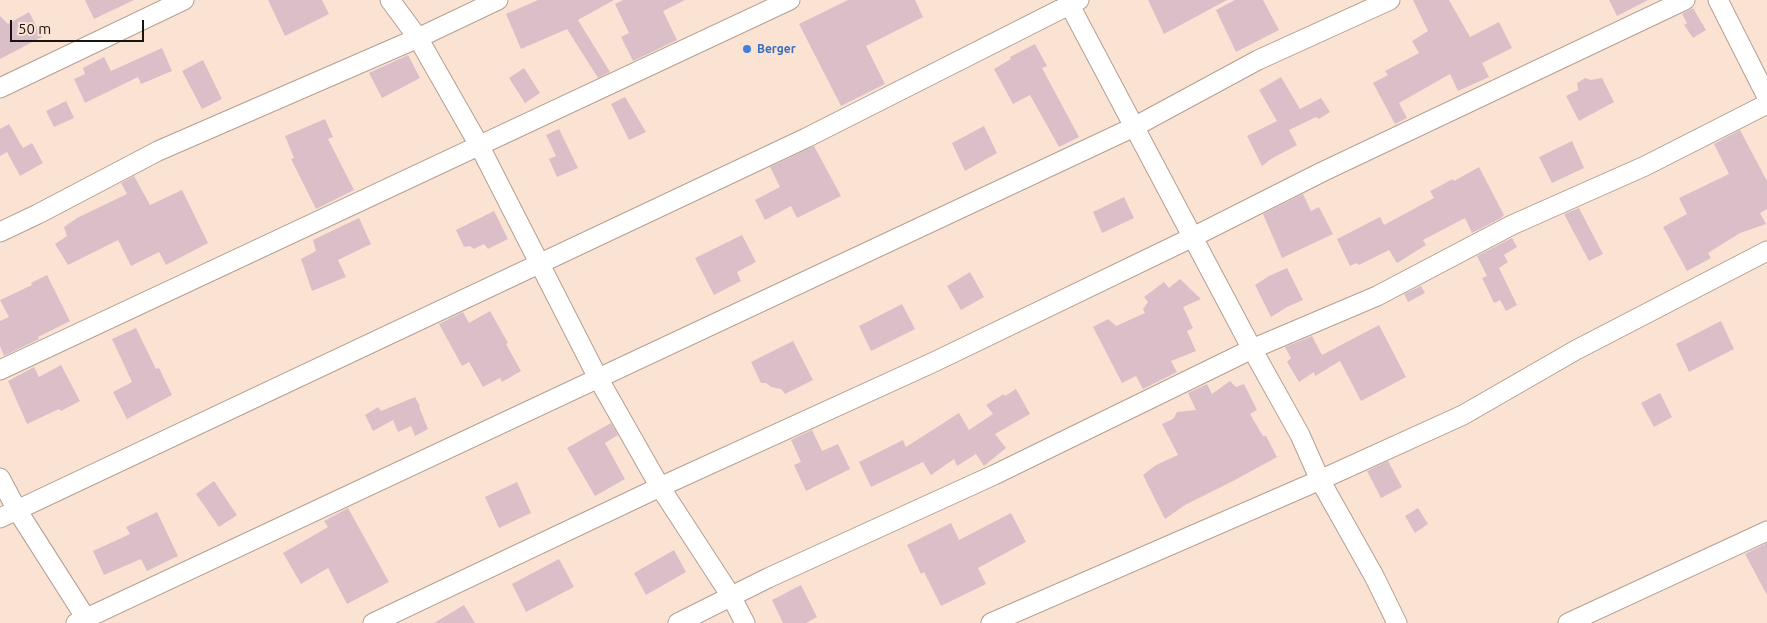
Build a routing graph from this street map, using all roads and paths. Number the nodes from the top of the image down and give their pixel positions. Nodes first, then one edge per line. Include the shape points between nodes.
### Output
1 (184, 0) edge
2 (390, 0) edge
3 (498, 0) edge
4 (790, 0) edge
5 (1390, 0) edge
6 (1685, 0) edge
7 (1718, 0) edge
8 (1072, 2) edge
9 (418, 38) junction
10 (0, 88) edge
11 (1767, 97) edge
12 (1767, 104) edge
13 (1134, 127) junction
14 (480, 145) junction
15 (0, 232) edge
16 (1193, 237) junction
17 (1767, 251) edge
18 (540, 264) junction
19 (1252, 349) junction
20 (0, 370) edge
21 (598, 378) junction
22 (0, 478) edge
23 (1320, 480) junction
24 (660, 487) junction
25 (17, 510) junction
26 (0, 518) edge
27 (1767, 531) edge
28 (731, 596) junction
29 (84, 621) edge
30 (373, 623) edge
31 (678, 623) edge
32 (745, 623) edge
33 (991, 623) edge
34 (1397, 623) edge
35 (1568, 623) edge

1 - 10 street
2 - 9 street
3 - 9 street
4 - 14 street
5 - 13 street via 1258,60
6 - 16 street via 1322,172
7 - 11 street
8 - 13 street
8 - 18 street via 806,138
9 - 14 street
9 - 15 street via 158,151
12 - 19 street via 1645,166 1512,225 1377,296
13 - 16 street
13 - 21 street
14 - 18 street
14 - 20 street
16 - 19 street
16 - 24 street via 934,362
17 - 23 street via 1576,350 1462,415
18 - 21 street
18 - 25 street
19 - 23 street via 1300,435
19 - 28 street via 1003,470
21 - 24 street
21 - 29 street
22 - 25 street
23 - 33 street
23 - 34 street
24 - 28 street
24 - 30 street
25 - 26 street
25 - 29 street
27 - 35 street
28 - 31 street
28 - 32 street

